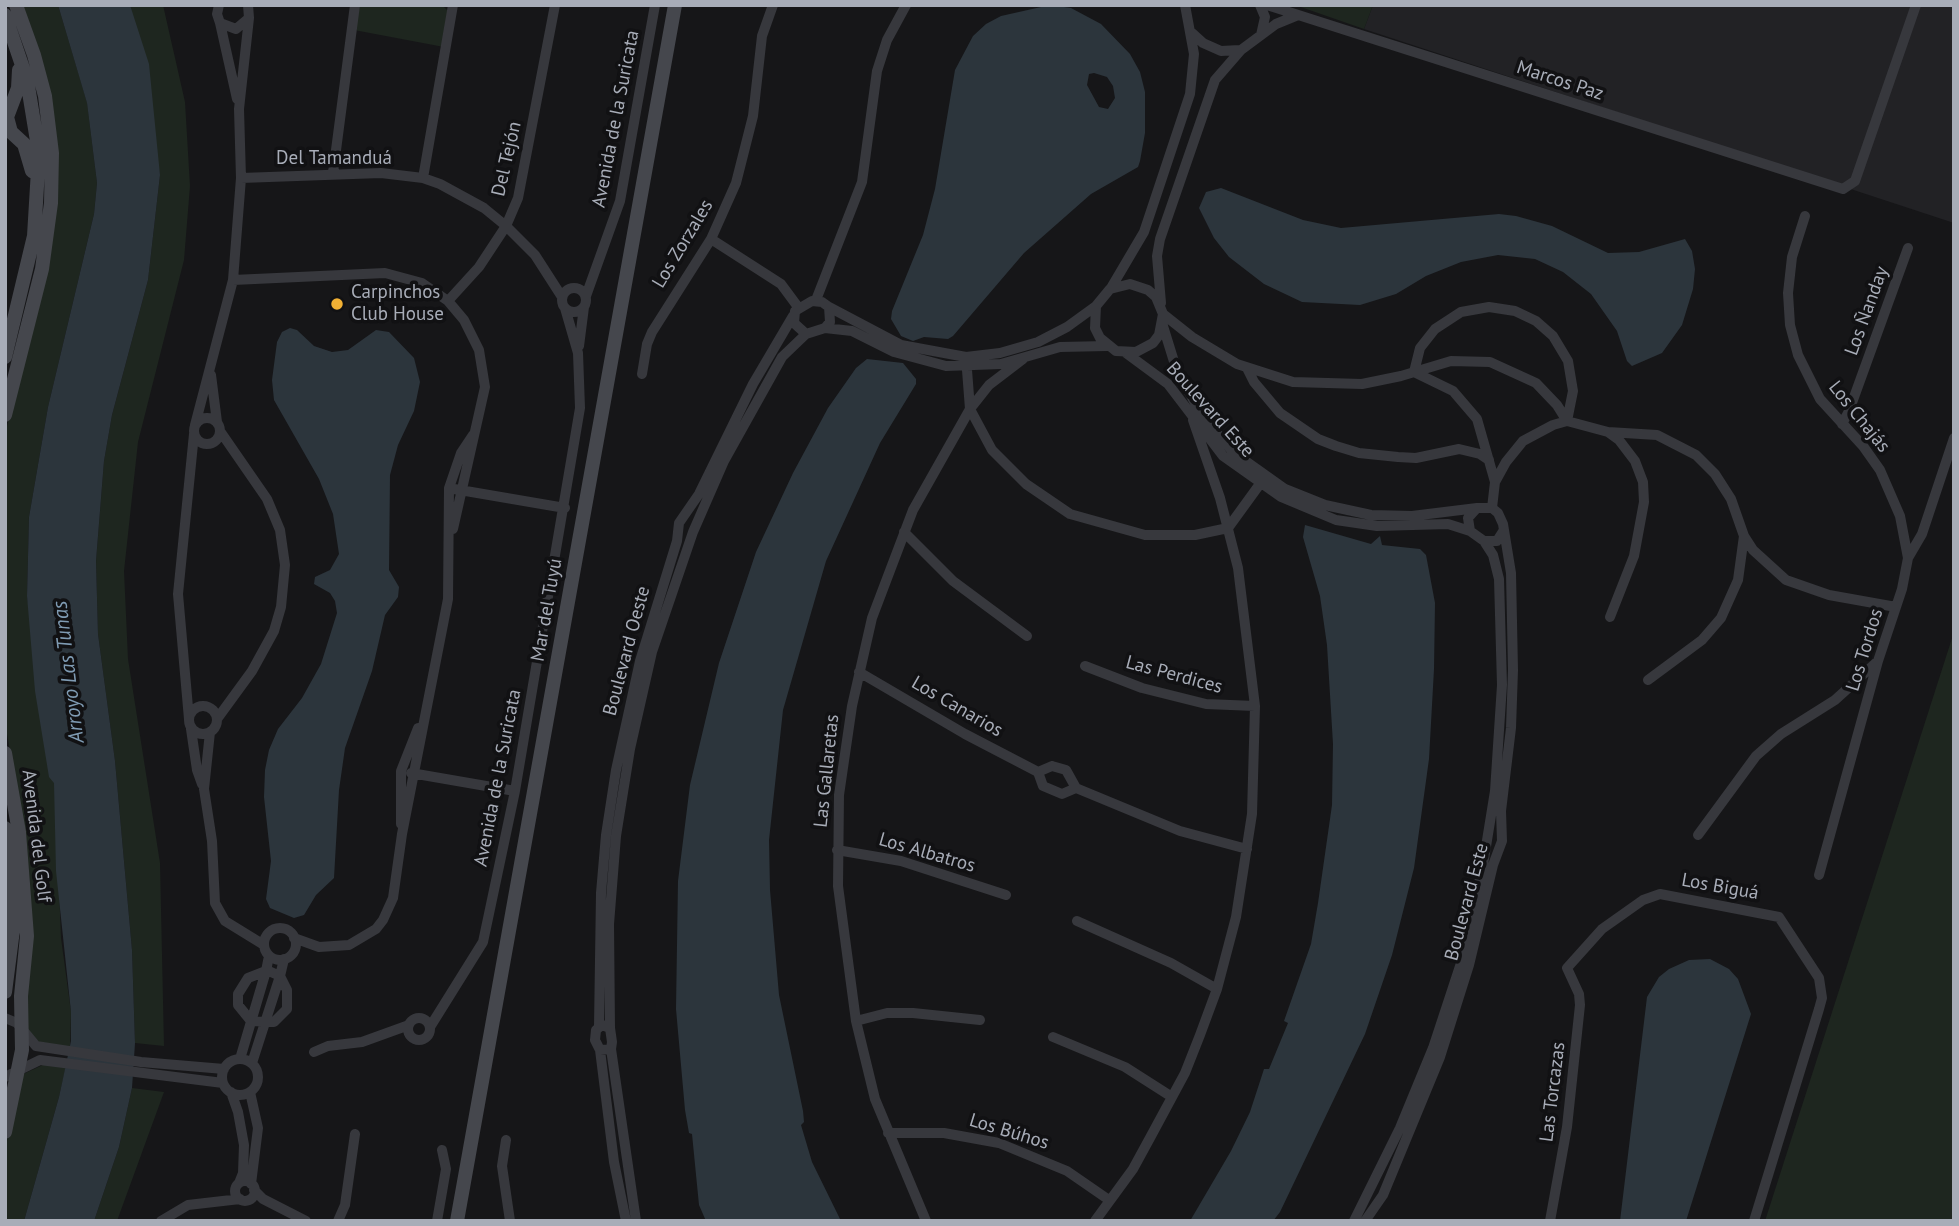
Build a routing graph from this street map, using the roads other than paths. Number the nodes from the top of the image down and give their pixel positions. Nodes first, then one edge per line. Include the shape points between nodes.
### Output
1 (16, 5) edge
2 (355, 5) edge
3 (453, 5) edge
4 (555, 5) edge
5 (655, 5) edge
6 (675, 5) edge
7 (773, 5) edge
8 (906, 5) edge
9 (1260, 5) edge
10 (1267, 5) edge
11 (1916, 5) edge
12 (1184, 6) edge
13 (217, 7) edge
14 (249, 10) edge
15 (5, 15) edge
16 (1298, 15) junction
17 (5, 21) edge
18 (220, 23) junction
19 (1190, 31) junction
20 (1261, 35) junction
21 (1241, 50) junction
22 (39, 105) junction
23 (239, 109) junction
24 (7, 110) edge
25 (42, 127) junction
26 (8, 131) edge
27 (332, 173) junction
28 (241, 178) junction
29 (423, 178) junction
30 (1805, 216) dead end
31 (506, 226) junction
32 (711, 239) junction
33 (1908, 248) dead end
34 (29, 266) junction
35 (233, 281) junction
36 (1110, 289) junction
37 (574, 298) junction
38 (816, 300) junction
39 (449, 301) junction
40 (1096, 306) junction
41 (829, 307) junction
42 (796, 312) junction
43 (1162, 315) junction
44 (825, 328) junction
45 (806, 334) junction
46 (1107, 346) junction
47 (578, 353) junction
48 (1126, 353) junction
49 (5, 357) edge
50 (1023, 359) junction
51 (966, 362) junction
52 (1247, 368) junction
53 (210, 369) junction
54 (1414, 372) junction
55 (642, 374) dead end
56 (970, 409) junction
57 (745, 410) junction
58 (5, 415) edge
59 (1193, 420) junction
60 (1567, 422) junction
61 (1842, 424) junction
62 (219, 426) junction
63 (194, 430) junction
64 (1608, 432) junction
65 (473, 435) junction
66 (1954, 438) edge
67 (206, 445) junction
68 (192, 453) junction
69 (235, 454) junction
70 (1489, 460) junction
71 (1263, 481) junction
72 (1495, 482) junction
73 (449, 488) junction
74 (460, 490) junction
75 (565, 508) junction
76 (1477, 508) junction
77 (1492, 508) junction
78 (686, 512) junction
79 (698, 520) junction
80 (1228, 528) junction
81 (1504, 530) junction
82 (679, 531) junction
83 (1470, 531) junction
84 (693, 532) junction
85 (904, 532) junction
86 (1744, 536) junction
87 (1484, 541) junction
88 (449, 549) junction
89 (1908, 558) junction
90 (664, 596) junction
91 (1896, 607) junction
92 (1610, 617) dead end
93 (1507, 633) junction
94 (1027, 636) dead end
95 (1878, 661) junction
96 (1085, 666) dead end
97 (859, 672) junction
98 (1648, 680) dead end
99 (185, 692) junction
100 (229, 700) junction
101 (203, 706) junction
102 (1255, 706) junction
103 (424, 717) junction
104 (217, 719) junction
105 (190, 724) junction
106 (1506, 728) junction
107 (210, 732) junction
108 (5, 753) edge
109 (401, 771) junction
110 (1038, 772) junction
111 (416, 773) junction
112 (204, 789) junction
113 (1076, 789) junction
114 (515, 791) junction
115 (1502, 827) junction
116 (5, 828) edge
117 (1489, 828) junction
118 (402, 834) junction
119 (1699, 835) dead end
120 (1486, 845) junction
121 (1247, 849) junction
122 (837, 850) junction
123 (1498, 851) junction
124 (1819, 875) dead end
125 (1006, 895) dead end
126 (1077, 921) dead end
127 (246, 932) junction
128 (269, 932) junction
129 (295, 938) junction
130 (309, 946) junction
131 (9, 947) edge
132 (267, 951) junction
133 (288, 956) junction
134 (1465, 964) junction
135 (1566, 968) joint
136 (265, 971) junction
137 (280, 976) junction
138 (1217, 989) junction
139 (5, 992) edge
140 (450, 993) junction
141 (5, 1018) edge
142 (980, 1020) dead end
143 (251, 1021) junction
144 (856, 1021) junction
145 (413, 1022) junction
146 (264, 1024) junction
147 (21, 1027) junction
148 (430, 1027) junction
149 (604, 1027) junction
150 (385, 1035) junction
151 (1052, 1037) dead end
152 (415, 1039) junction
153 (606, 1050) junction
154 (313, 1052) dead end
155 (57, 1056) junction
156 (240, 1059) junction
157 (252, 1063) junction
158 (141, 1067) junction
159 (224, 1069) junction
160 (11, 1074) edge
161 (1428, 1076) junction
162 (227, 1088) junction
163 (250, 1092) junction
164 (1172, 1097) junction
165 (613, 1111) junction
166 (5, 1132) edge
167 (888, 1133) junction
168 (258, 1134) junction
169 (355, 1134) dead end
170 (243, 1137) junction
171 (506, 1140) dead end
172 (442, 1150) dead end
173 (1373, 1183) junction
174 (238, 1184) junction
175 (1385, 1189) junction
176 (248, 1193) junction
177 (215, 1200) junction
178 (1109, 1200) junction
179 (1364, 1202) junction
180 (1374, 1209) junction
181 (160, 1221) edge
182 (306, 1221) edge
183 (338, 1221) edge
184 (437, 1221) edge
185 (457, 1221) edge
186 (510, 1221) edge
187 (626, 1221) edge
188 (636, 1221) edge
189 (926, 1221) edge
190 (1095, 1221) edge
191 (1354, 1221) edge
192 (1365, 1221) edge
193 (1550, 1221) edge
194 (1754, 1221) edge

1 - 22 street via 34,55
2 - 27 street
3 - 29 street
4 - 31 street, Del Tejón via 526,166
5 - 37 street, Avenida de la Suricata via 620,201 591,278
6 - 185 street, Mar del Tuyú
7 - 32 street, Los Zorzales via 762,36 743,162
8 - 38 street via 877,71 862,182
9 - 20 street via 1265,18
10 - 16 street, Marcos Paz
11 - 16 street, Marcos Paz via 1854,181 1843,188
12 - 19 street
13 - 18 street
14 - 18 street via 236,29
14 - 23 street
15 - 22 street
16 - 20 street, Boulevard Este
17 - 24 street via 20,80
18 - 23 street
19 - 21 street via 1210,47
19 - 36 street via 1194,54 1191,94 1144,232
20 - 21 street, Boulevard Este
21 - 43 street, Boulevard Este via 1215,80 1160,239
22 - 24 street
22 - 25 street
23 - 28 street
24 - 26 street
25 - 26 street
25 - 34 street
25 - 58 street via 52,153 48,238
26 - 34 street via 24,144 32,167
27 - 28 street, Del Tamanduá
27 - 29 street, Del Tamanduá
28 - 35 street
29 - 31 street, Del Tamanduá via 470,199
30 - 61 street, Los Chajás via 1790,267 1790,325 1813,388
31 - 37 street, Del Tamanduá via 535,255 554,284
31 - 39 street, Del Tejón
32 - 42 street via 781,285
32 - 55 street, Los Zorzales via 652,332
33 - 61 street, Los Ñanday
34 - 49 street
35 - 39 street via 385,273 422,283
35 - 53 street
36 - 40 street
36 - 43 street via 1140,286 1156,297
37 - 47 street, Avenida de la Suricata
37 - 47 street, Avenida de la Suricata
38 - 41 street
38 - 42 street
39 - 65 street via 472,334 482,363 485,387
40 - 46 street via 1095,328
40 - 51 street via 1038,342
41 - 44 street via 831,319
41 - 51 street via 901,345
42 - 45 street via 796,327
42 - 57 street, Boulevard Oeste
43 - 48 street via 1153,343
43 - 52 street
43 - 71 street, Boulevard Este via 1176,368 1201,414
44 - 45 street
44 - 51 street via 852,331 912,359
45 - 57 street, Boulevard Oeste via 782,357
46 - 48 street
46 - 50 street via 1060,347
47 - 75 street, Avenida de la Suricata via 580,408
48 - 59 street, Boulevard Este via 1168,384
50 - 51 street
50 - 56 street, Las Gallaretas via 989,385
51 - 56 street
52 - 54 street via 1293,382 1339,385
52 - 70 street via 1280,412 1336,446 1407,458 1459,449
53 - 62 street
53 - 63 street
54 - 60 street via 1451,361 1497,364 1542,388
54 - 60 street via 1419,348 1446,320 1475,308 1515,311 1546,329 1565,354 1573,379
54 - 70 street via 1444,384 1471,408
56 - 80 street via 1007,468 1070,514 1145,535 1195,535
56 - 85 street, Las Gallaretas via 929,477
57 - 78 street, Boulevard Oeste
57 - 79 street, Boulevard Oeste
59 - 71 street, Boulevard Este via 1223,456
59 - 80 street
60 - 64 street
60 - 72 street via 1539,430 1523,441
61 - 89 street, Los Chajás via 1871,455 1888,484
62 - 63 street via 205,418
62 - 67 street via 216,442
62 - 69 street
63 - 67 street
63 - 68 street
64 - 86 street via 1657,435 1696,455 1723,485
64 - 92 street via 1634,461 1643,482 1644,502 1631,565
65 - 73 street via 461,453
65 - 74 street
66 - 89 street, Los Tordos via 1922,534
67 - 68 street
67 - 69 street
68 - 99 street via 178,568
69 - 100 street via 271,509 285,565 274,631
70 - 72 street
71 - 76 street, Boulevard Este via 1371,515 1412,516
71 - 80 street
71 - 83 street, Boulevard Este via 1299,506 1336,520 1377,526 1448,524
72 - 77 street
73 - 74 street
73 - 88 street
74 - 75 street
74 - 88 street
75 - 114 street, Avenida de la Suricata
76 - 77 street
76 - 83 street via 1468,518
77 - 81 street via 1502,517
78 - 79 street
78 - 82 street, Boulevard Oeste
79 - 84 street, Boulevard Oeste
80 - 102 street via 1238,568
81 - 87 street via 1497,541
81 - 93 street, Boulevard Este via 1511,573
82 - 84 street
82 - 90 street, Boulevard Oeste
83 - 87 street
84 - 90 street, Boulevard Oeste
85 - 94 street via 953,581
85 - 97 street, Las Gallaretas via 885,579
86 - 91 street via 1763,562 1786,580 1829,595
86 - 98 street via 1738,580 1721,618 1702,640
87 - 93 street, Boulevard Este via 1493,555
88 - 103 street via 448,599
89 - 91 street, Los Tordos
90 - 149 street, Boulevard Oeste via 631,717 611,836
91 - 95 street, Los Tordos
93 - 106 street, Boulevard Este
95 - 119 street via 1835,700 1756,756
95 - 124 street, Los Tordos
96 - 102 street, Las Perdices via 1206,705
97 - 110 street, Los Canarios
97 - 122 street, Las Gallaretas via 844,744
99 - 101 street
99 - 105 street
100 - 101 street
100 - 104 street
101 - 104 street
101 - 105 street
102 - 121 street
103 - 109 street
103 - 111 street
104 - 107 street
105 - 107 street via 198,734
105 - 112 street
106 - 115 street, Boulevard Este
106 - 117 street, Boulevard Este
107 - 112 street
108 - 147 street, Avenida del Golf via 26,897
109 - 111 street
109 - 118 street
110 - 113 street, Los Canarios via 1049,791 1062,794
110 - 113 street, Los Canarios via 1060,767 1070,774
111 - 114 street
111 - 118 street
112 - 127 street via 215,903 225,921
113 - 121 street, Los Canarios via 1180,831
114 - 140 street, Avenida de la Suricata via 483,942
115 - 117 street
115 - 123 street, Boulevard Este
116 - 131 street, Avenida del Golf via 12,898
117 - 120 street, Boulevard Este
118 - 130 street via 393,898 383,920 364,939 349,945
120 - 123 street
120 - 134 street, Boulevard Este
121 - 138 street
122 - 125 street, Los Albatros via 901,861
122 - 144 street, Las Gallaretas
123 - 134 street, Boulevard Este
126 - 138 street
127 - 128 street
127 - 132 street
128 - 129 street via 283,928
128 - 132 street
129 - 130 street
129 - 133 street
130 - 133 street
131 - 139 street, Avenida del Golf
132 - 133 street
132 - 136 street
133 - 137 street
134 - 161 street, Boulevard Este
135 - 193 street, Las Torcazas via 1580,1005 1567,1127
135 - 194 street, Los Biguá via 1593,937 1653,895 1771,914 1787,925 1819,978 1822,999
136 - 137 street
136 - 143 street
136 - 143 street via 247,978 237,994 242,1012
137 - 146 street
137 - 146 street via 287,990 287,1009 282,1017
138 - 164 street
140 - 145 street, Avenida de la Suricata
140 - 148 street, Avenida de la Suricata
141 - 147 street
142 - 144 street via 887,1013
143 - 146 street
143 - 156 street
144 - 167 street, Las Gallaretas
145 - 148 street via 427,1021
145 - 150 street, Avenida de la Suricata
145 - 152 street via 410,1035
146 - 157 street
147 - 155 street via 36,1046
147 - 160 street, Avenida del Golf
148 - 152 street, Avenida de la Suricata via 425,1039
149 - 153 street
149 - 153 street via 595,1036
150 - 152 street, Avenida de la Suricata
150 - 154 street, Avenida de la Suricata
151 - 164 street via 1114,1062
153 - 165 street
155 - 158 street
155 - 160 street
156 - 157 street
156 - 159 street
157 - 163 street via 258,1080
158 - 159 street
158 - 162 street
159 - 162 street
160 - 166 street, Avenida del Golf
161 - 173 street, Boulevard Este
161 - 175 street, Boulevard Este
162 - 163 street via 242,1095
162 - 170 street
163 - 168 street
164 - 178 street via 1133,1169
165 - 187 street via 614,1162
165 - 188 street
167 - 178 street, Los Búhos via 944,1133 999,1143 1067,1171
167 - 189 street, Las Gallaretas
168 - 170 street
168 - 176 street
169 - 183 street via 345,1205
170 - 174 street via 244,1166
171 - 186 street via 502,1166
172 - 184 street via 446,1169
173 - 175 street
173 - 179 street, Boulevard Este
174 - 176 street
174 - 177 street
175 - 180 street, Boulevard Este
176 - 177 street
176 - 182 street
177 - 181 street via 188,1205
178 - 190 street
179 - 180 street
179 - 191 street, Boulevard Este
180 - 192 street, Boulevard Este

